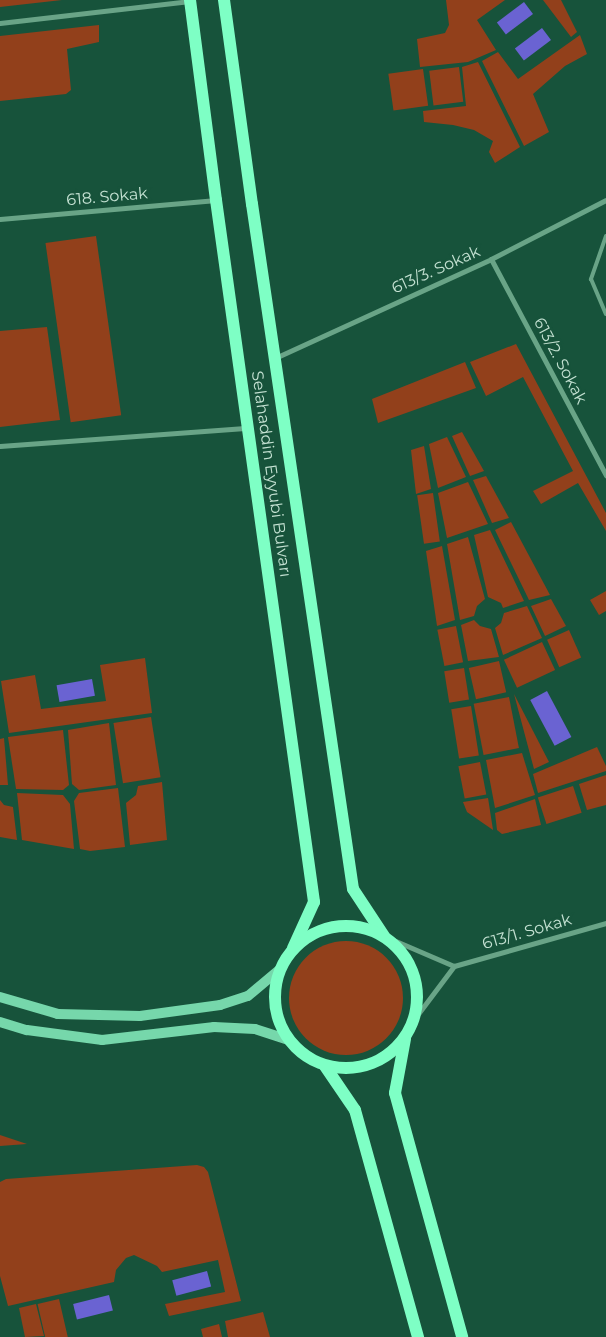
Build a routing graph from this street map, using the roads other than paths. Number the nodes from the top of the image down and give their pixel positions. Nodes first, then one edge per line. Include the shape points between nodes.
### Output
1 (190, 0) edge
2 (224, 0) edge
3 (0, 23) edge
4 (216, 200) junction
5 (606, 200) edge
6 (0, 219) edge
7 (606, 236) edge
8 (491, 259) junction
9 (606, 314) edge
10 (274, 358) junction
11 (248, 428) junction
12 (0, 446) edge
13 (606, 475) edge
14 (606, 923) edge
15 (384, 936) junction
16 (292, 948) junction
17 (454, 966) junction
18 (279, 970) junction
19 (0, 997) edge
20 (415, 1018) junction
21 (0, 1022) edge
22 (405, 1039) junction
23 (289, 1040) junction
24 (325, 1066) junction
25 (418, 1337) edge
26 (462, 1337) edge

1 - 3 street
1 - 4 main road, Selahaddin Eyyubi Bulvarı
2 - 10 main road, Selahaddin Eyyubi Bulvarı
4 - 6 street, 618. Sokak
4 - 11 main road, Selahaddin Eyyubi Bulvarı
5 - 8 street, 613/3. Sokak
7 - 9 lane via 590,279
8 - 10 street, 613/3. Sokak
8 - 13 street, 613/2. Sokak
10 - 15 main road, Selahaddin Eyyubi Bulvarı via 353,889
11 - 12 street
11 - 16 main road, Selahaddin Eyyubi Bulvarı via 314,902
14 - 17 street, 613/1. Sokak
15 - 16 main road via 361,926 336,925 312,933
15 - 17 street
15 - 20 main road via 402,952 414,974 418,996
16 - 18 main road
17 - 20 street
18 - 19 main road via 248,996 220,1005 140,1016 58,1014
18 - 23 main road via 274,994 277,1018
20 - 22 main road
21 - 23 main road via 35,1031 102,1040 214,1027 255,1029
22 - 24 main road via 389,1055 370,1065 348,1069
22 - 26 main road via 395,1093
23 - 24 main road via 305,1056
24 - 25 main road via 355,1110

